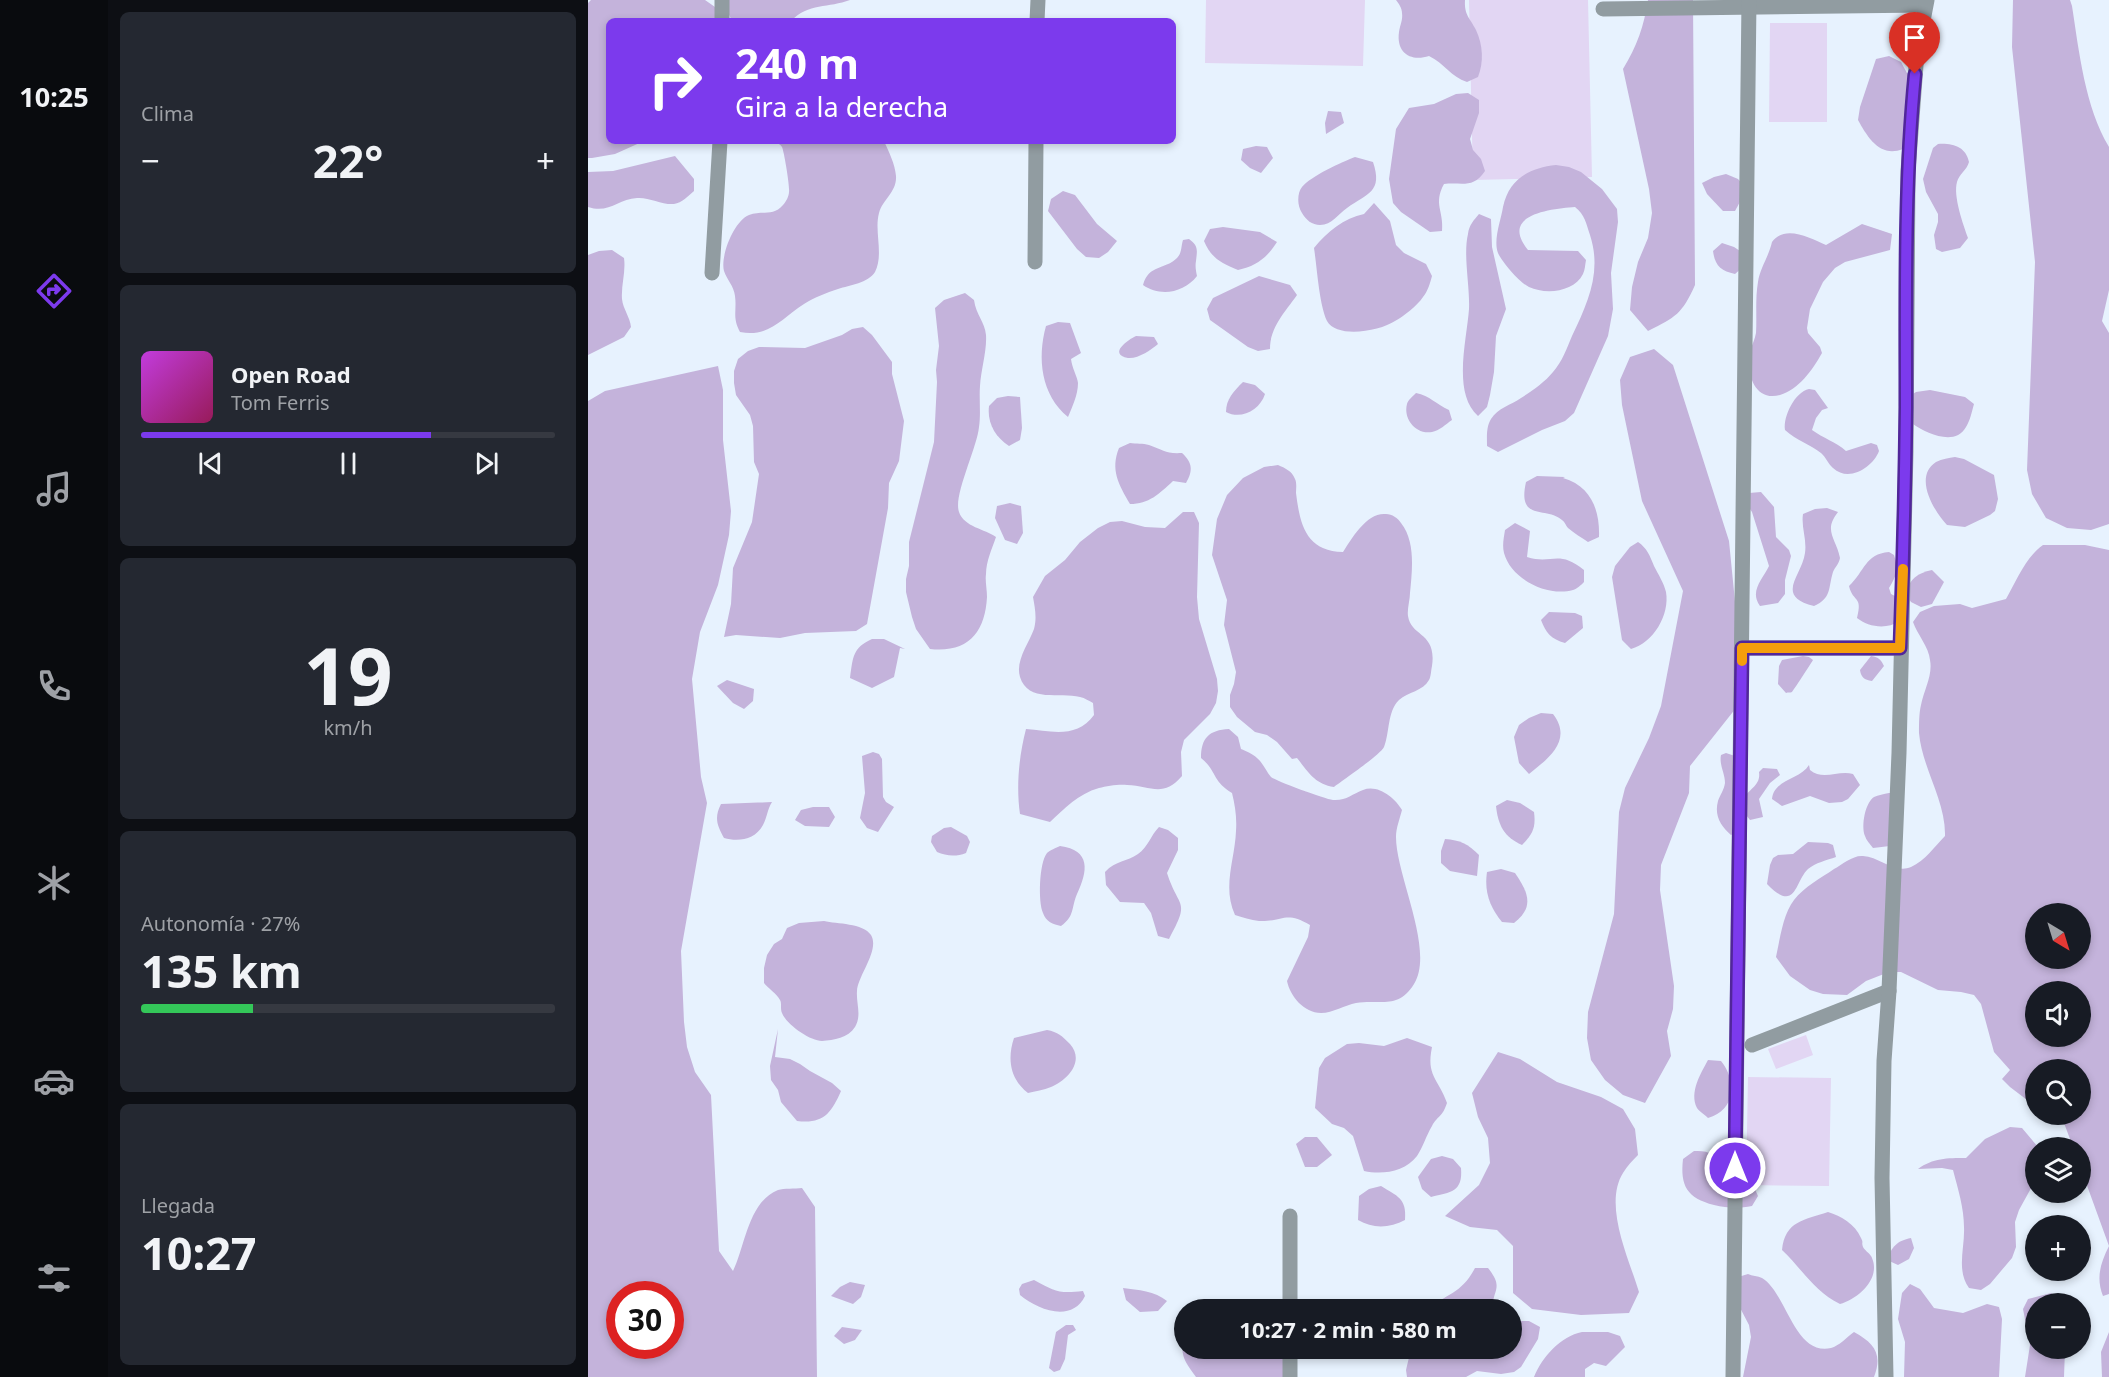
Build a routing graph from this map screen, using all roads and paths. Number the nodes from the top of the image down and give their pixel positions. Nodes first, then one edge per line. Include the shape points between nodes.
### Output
1 (722, 0) edge
2 (1038, 0) edge
3 (1926, 3) edge
4 (1749, 4) edge
5 (1603, 9) dead end
6 (722, 18) edge
7 (1037, 18) edge
8 (720, 144) edge
9 (1036, 144) edge
10 (1035, 262) dead end
11 (712, 273) dead end
12 (1742, 648) junction
13 (1900, 648) junction
14 (1889, 991) junction
15 (1752, 1045) dead end
16 (1290, 1216) dead end
17 (1290, 1299) edge
18 (1290, 1359) edge
19 (1290, 1377) edge
20 (1733, 1377) edge
21 (1886, 1377) edge

1 - 6 street
2 - 7 street
3 - 4 street
3 - 13 street via 1917,52 1908,171
4 - 5 street
4 - 12 street
8 - 11 street
9 - 10 street
12 - 13 street
12 - 20 street
13 - 14 street
14 - 15 street
14 - 21 street via 1882,1178
16 - 17 street
18 - 19 street

